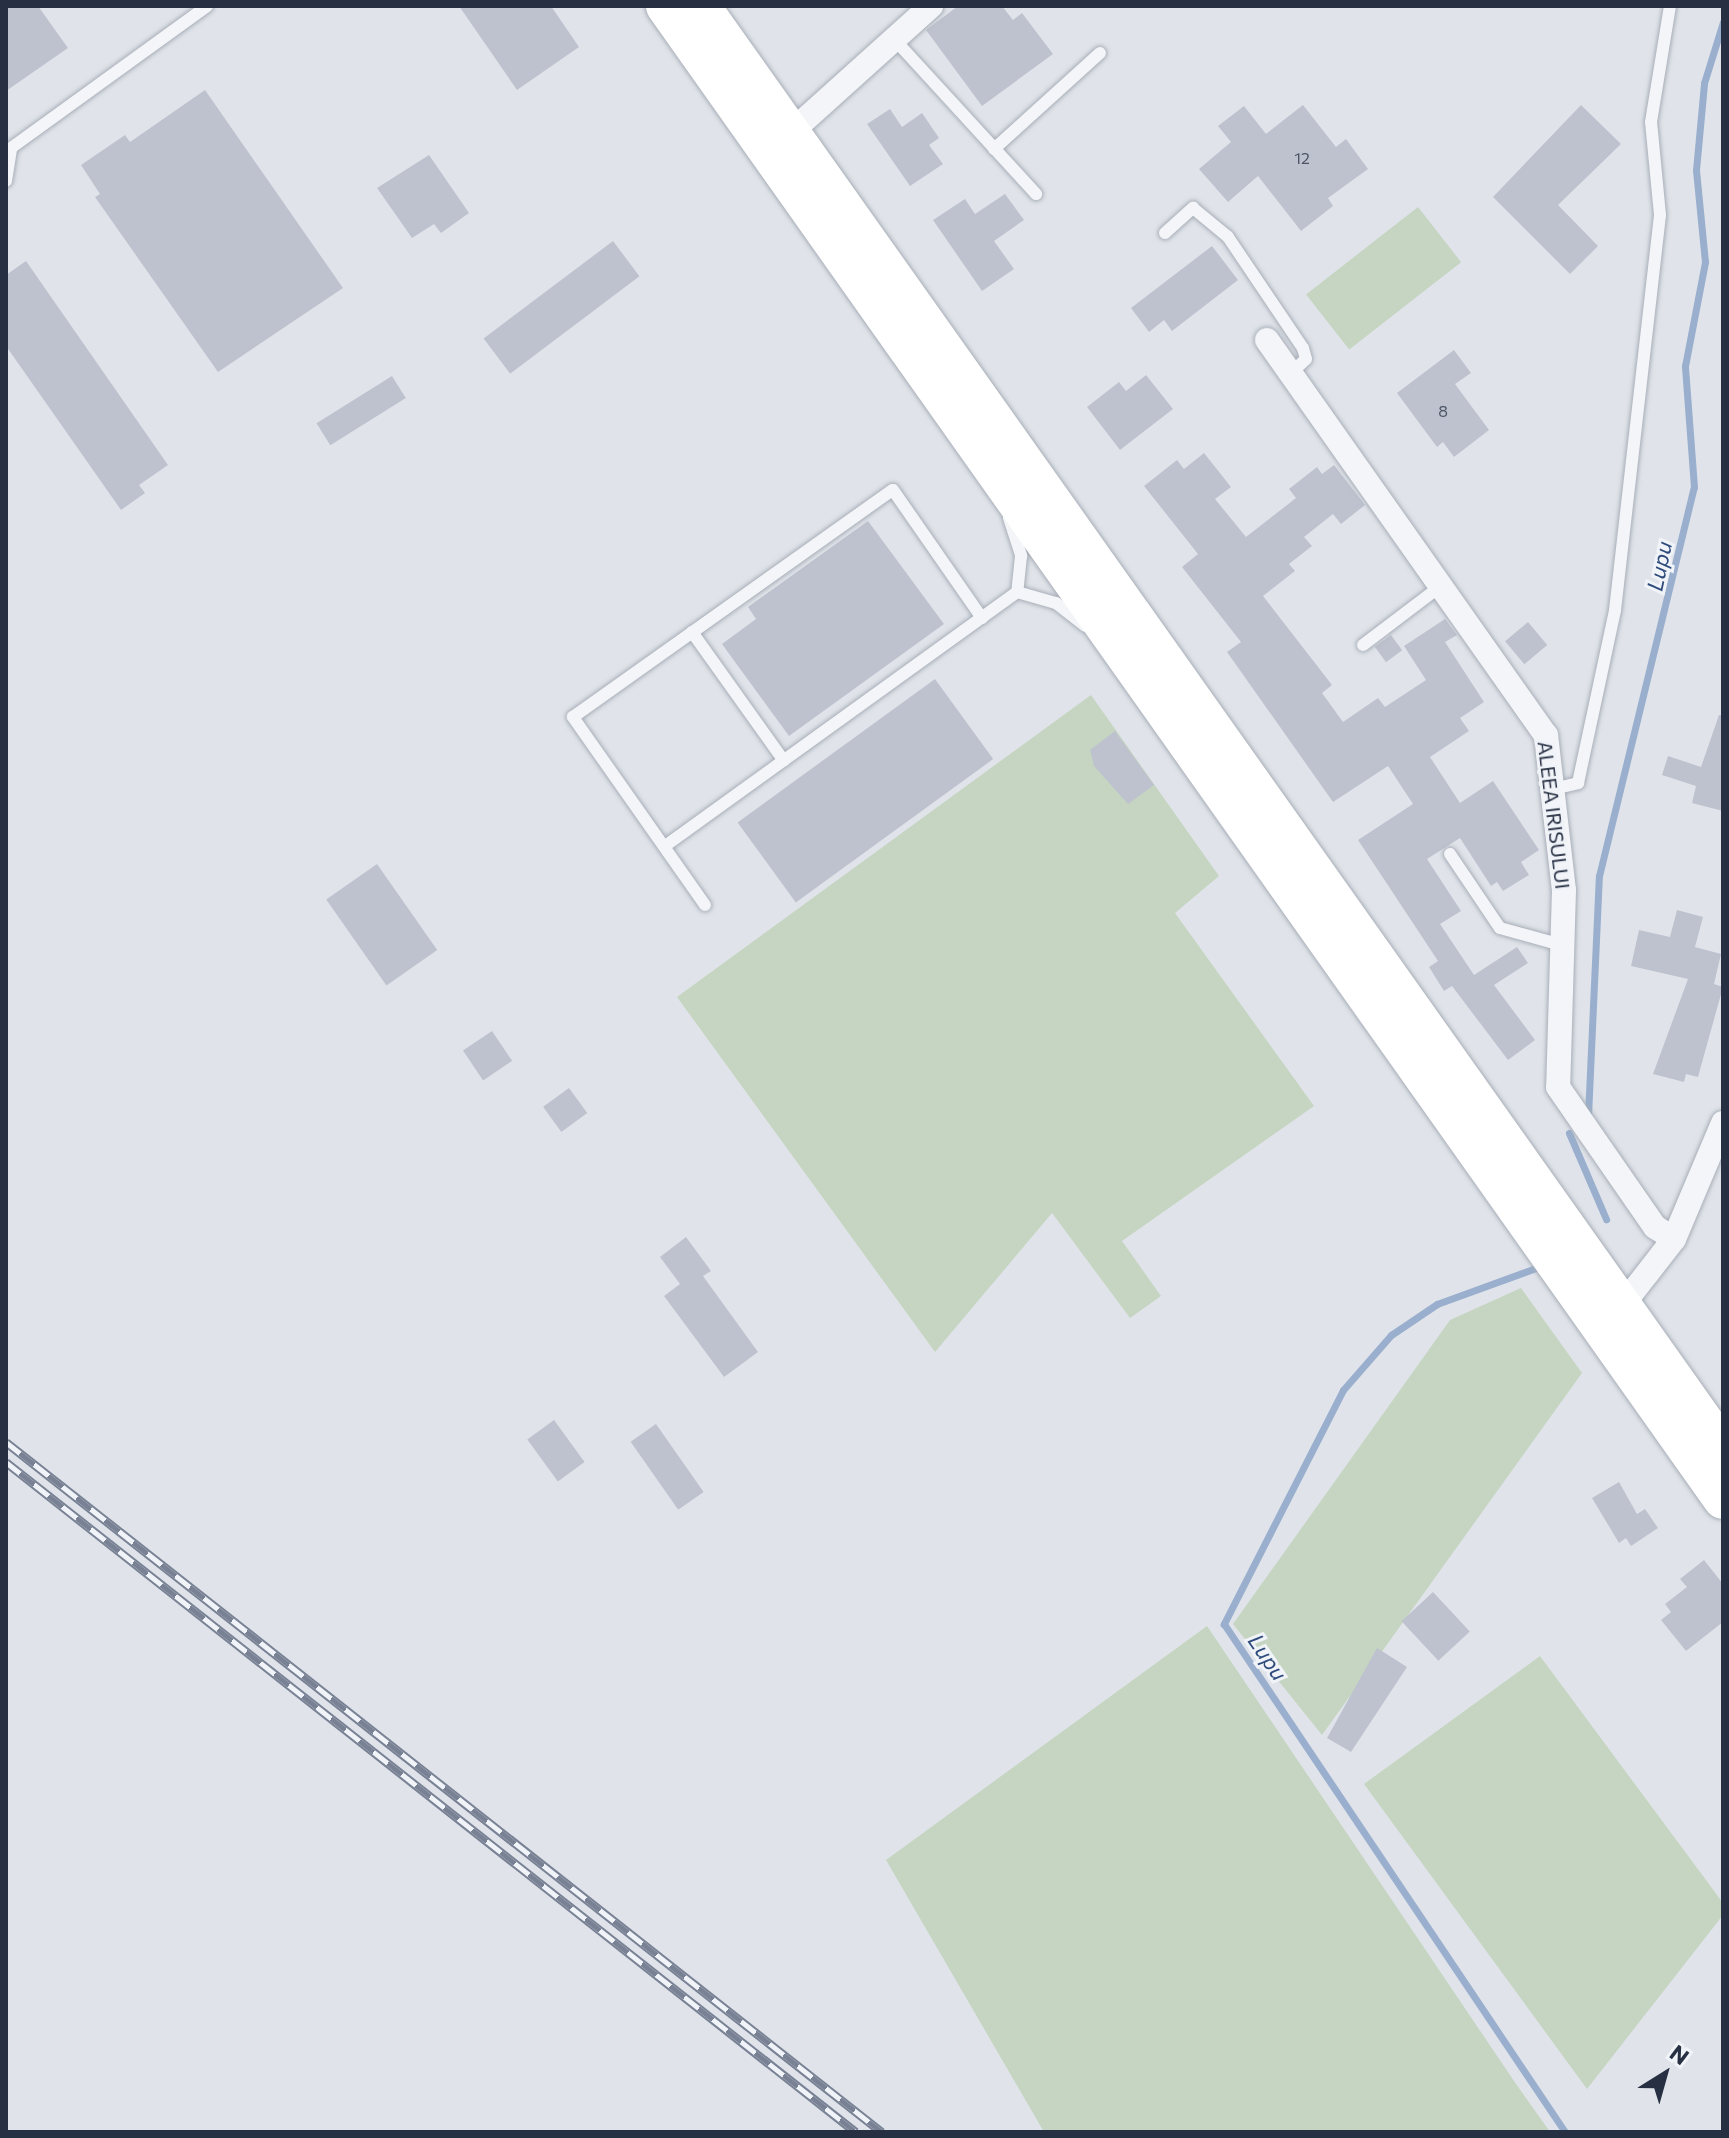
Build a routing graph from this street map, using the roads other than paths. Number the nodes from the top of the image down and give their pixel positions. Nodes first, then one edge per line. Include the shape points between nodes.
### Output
1 (207, 6) edge
2 (666, 6) edge
3 (700, 6) edge
4 (931, 6) edge
5 (1670, 6) edge
6 (895, 40) junction
7 (1100, 53) dead end
8 (790, 133) junction
9 (994, 149) junction
10 (6, 181) edge
11 (1036, 194) dead end
12 (1165, 233) dead end
13 (1267, 340) dead end
14 (1290, 374) junction
15 (996, 473) junction
16 (1442, 585) junction
17 (1017, 592) junction
18 (982, 618) junction
19 (692, 632) junction
20 (1363, 645) dead end
21 (1125, 656) junction
22 (784, 761) junction
23 (1553, 789) junction
24 (665, 846) junction
25 (1450, 854) dead end
26 (705, 905) dead end
27 (1565, 946) junction
28 (1723, 1123) edge
29 (1540, 1217) junction
30 (1674, 1239) junction
31 (1574, 1265) junction
32 (1621, 1307) junction
33 (1721, 1446) edge
34 (1723, 1499) edge

1 - 10 lane via 11,148
2 - 15 highway
3 - 8 highway
4 - 6 street
5 - 23 lane via 1651,122 1660,215 1615,610 1578,783
6 - 8 street
6 - 9 lane
7 - 9 lane
8 - 29 highway
9 - 11 lane
12 - 14 lane via 1193,208 1228,237 1303,348 1306,359
13 - 14 street, ALEEA IRISULUI
14 - 16 street, ALEEA IRISULUI
15 - 17 lane via 1021,556
15 - 21 highway
16 - 20 lane
16 - 23 street, ALEEA IRISULUI via 1546,735
17 - 18 lane
17 - 21 lane via 1056,603
18 - 19 lane via 893,490
18 - 22 lane
19 - 22 lane
19 - 24 lane via 573,717
21 - 29 highway
22 - 24 lane
23 - 27 street, ALEEA IRISULUI
24 - 26 lane
25 - 27 lane via 1500,928
27 - 30 street, ALEEA IRISULUI via 1558,1087 1655,1227
28 - 30 street
29 - 31 highway
30 - 32 street
31 - 32 highway
31 - 34 highway
32 - 33 highway

